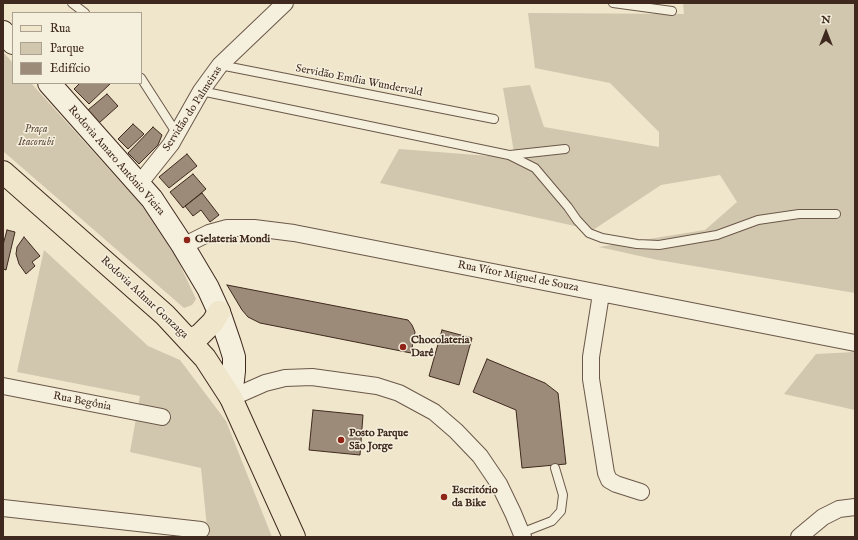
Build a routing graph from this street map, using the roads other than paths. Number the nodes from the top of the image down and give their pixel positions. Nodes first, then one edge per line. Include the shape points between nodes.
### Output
1 (72, 3) edge
2 (285, 3) edge
3 (613, 3) edge
4 (672, 11) dead end
5 (85, 12) edge
6 (3, 32) edge
7 (12, 42) edge
8 (220, 65) junction
9 (142, 80) edge
10 (49, 84) edge
11 (201, 91) junction
12 (494, 119) dead end
13 (177, 134) junction
14 (565, 149) dead end
15 (509, 155) junction
16 (3, 172) edge
17 (139, 184) junction
18 (836, 214) dead end
19 (183, 246) junction
20 (601, 294) junction
21 (216, 317) junction
22 (183, 334) junction
23 (855, 343) edge
24 (3, 386) edge
25 (231, 398) junction
26 (162, 417) dead end
27 (555, 468) dead end
28 (641, 492) dead end
29 (855, 507) edge
30 (3, 508) edge
31 (201, 530) dead end
32 (522, 535) edge
33 (294, 537) edge
34 (799, 537) edge

1 - 5 lane
2 - 8 street, Servidão do Palmeiras
3 - 4 lane
6 - 7 main road
8 - 11 street, Servidão do Palmeiras
8 - 12 lane, Servidão Emília Wundervald
9 - 13 lane
10 - 17 main road, Rodovia Amaro Antônio Vieira
11 - 13 street, Servidão do Palmeiras
11 - 15 lane
13 - 17 street, Servidão do Palmeiras
14 - 15 lane
15 - 18 lane via 535,168 585,229 602,238 659,245 717,235 758,220 799,214
16 - 22 main road, Rodovia Admar Gonzaga via 93,250
17 - 19 main road, Rodovia Amaro Antônio Vieira via 172,227
19 - 20 street, Rua Vítor Miguel de Souza via 209,233 227,228 262,229 294,233
19 - 21 main road, Rodovia Amaro Antônio Vieira via 208,288
20 - 23 street, Rua Vítor Miguel de Souza
20 - 28 street via 591,357 591,379 606,473 609,480 616,484
21 - 22 main road via 200,335
21 - 25 main road, Rodovia Amaro Antônio Vieira via 234,357
22 - 25 main road, Rodovia Admar Gonzaga via 209,364
24 - 26 street, Rua Begônia
25 - 32 street via 265,383 286,378 312,377 377,386 399,393 434,412 480,456 499,484
25 - 33 main road, Rodovia Admar Gonzaga
27 - 32 lane via 563,496 561,511 552,521
29 - 34 street via 839,509 823,516
30 - 31 street

